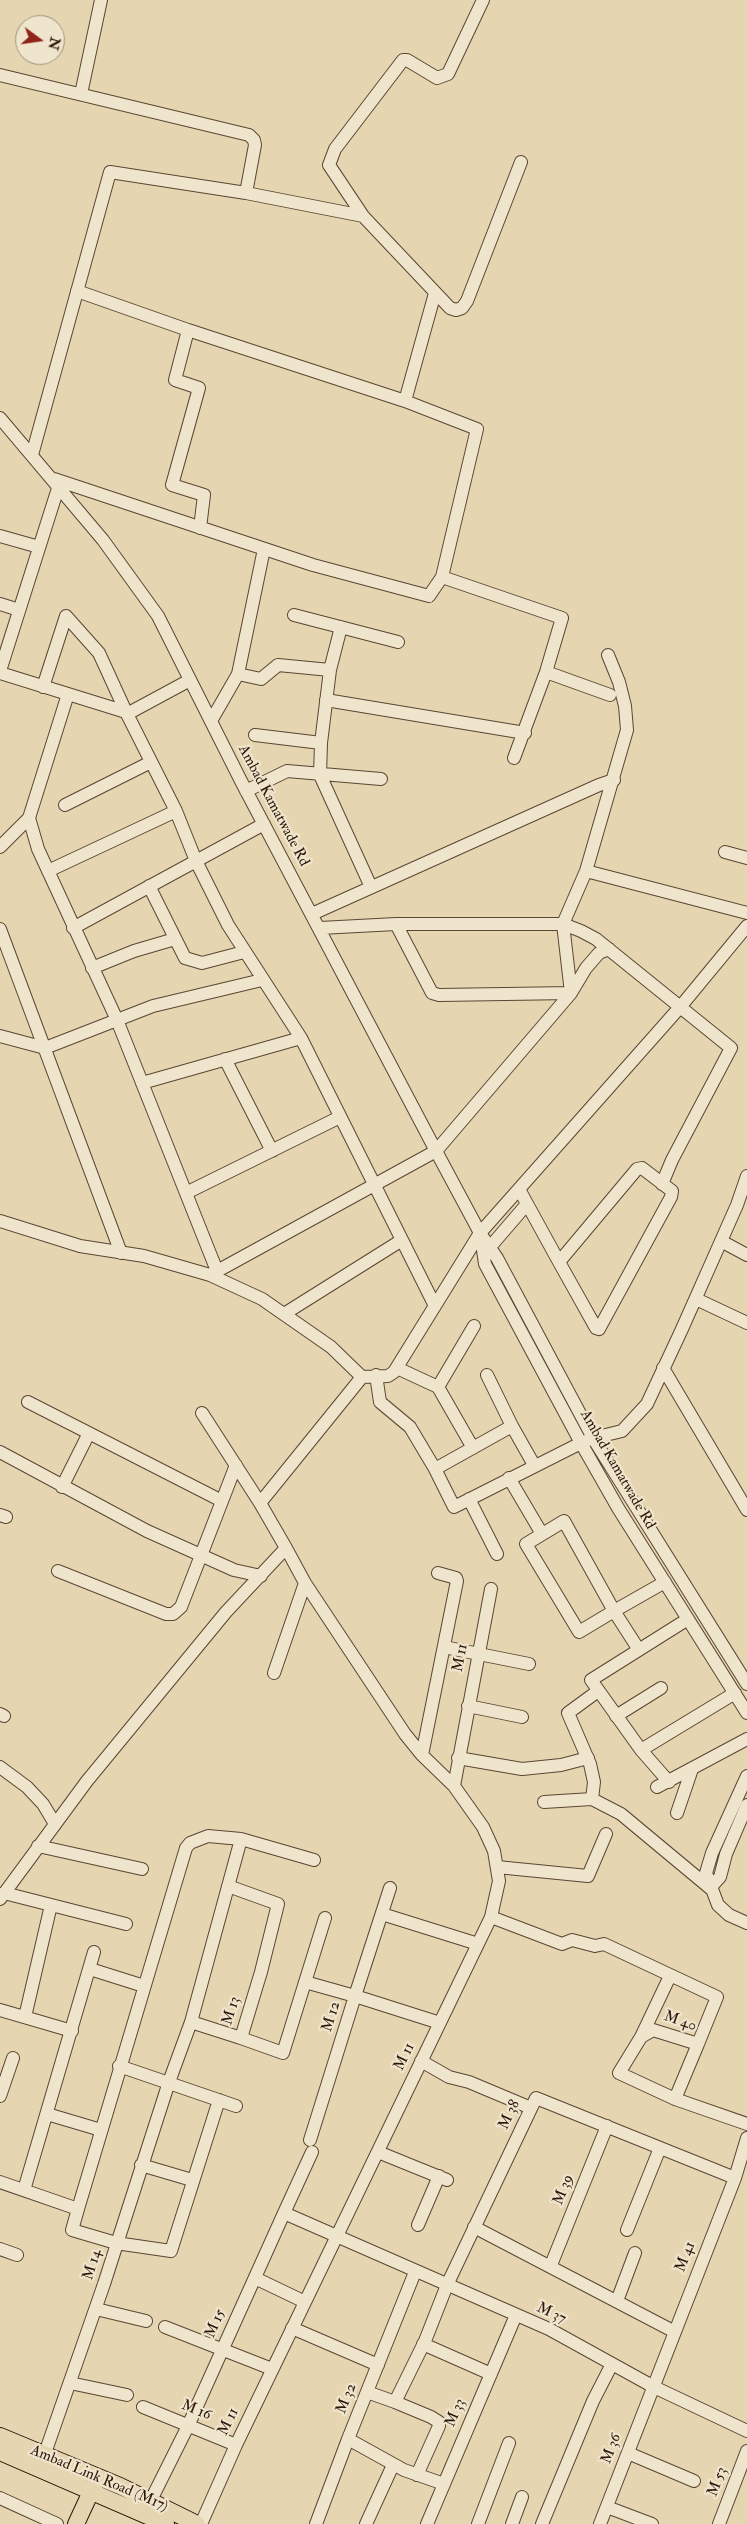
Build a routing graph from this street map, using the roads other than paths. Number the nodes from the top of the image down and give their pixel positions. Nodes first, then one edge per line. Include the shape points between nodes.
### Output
1 (101, 0) edge
2 (483, 0) edge
3 (0, 75) edge
4 (81, 94) junction
5 (521, 162) dead end
6 (246, 193) junction
7 (363, 216) junction
8 (77, 291) junction
9 (435, 293) junction
10 (188, 330) junction
11 (405, 401) junction
12 (0, 418) edge
13 (32, 455) junction
14 (55, 482) junction
15 (200, 528) junction
16 (0, 536) edge
17 (39, 547) junction
18 (264, 549) junction
19 (442, 578) junction
20 (0, 604) edge
21 (19, 610) junction
22 (294, 615) dead end
23 (341, 627) junction
24 (398, 642) dead end
25 (608, 655) dead end
26 (330, 670) junction
27 (0, 672) edge
28 (546, 672) junction
29 (238, 674) junction
30 (190, 680) junction
31 (43, 686) junction
32 (68, 694) junction
33 (610, 695) dead end
34 (326, 700) junction
35 (126, 713) junction
36 (211, 722) junction
37 (525, 733) junction
38 (255, 735) dead end
39 (321, 742) junction
40 (514, 758) dead end
41 (151, 762) junction
42 (320, 775) junction
43 (381, 779) dead end
44 (614, 780) junction
45 (246, 791) junction
46 (65, 805) dead end
47 (176, 811) junction
48 (30, 818) junction
49 (264, 824) junction
50 (2, 841) edge
51 (725, 852) dead end
52 (747, 858) edge
53 (196, 861) junction
54 (586, 871) junction
55 (48, 872) junction
56 (149, 886) junction
57 (371, 887) junction
58 (747, 913) edge
59 (312, 914) junction
60 (396, 924) junction
61 (563, 924) junction
62 (747, 926) edge
63 (73, 928) junction
64 (320, 928) junction
65 (0, 929) edge
66 (174, 939) junction
67 (609, 949) junction
68 (244, 952) junction
69 (6, 958) edge
70 (92, 968) junction
71 (262, 980) junction
72 (571, 992) junction
73 (681, 1006) junction
74 (117, 1020) junction
75 (0, 1036) edge
76 (301, 1038) junction
77 (45, 1048) junction
78 (225, 1059) junction
79 (142, 1083) junction
80 (340, 1117) junction
81 (272, 1151) junction
82 (436, 1151) junction
83 (747, 1176) edge
84 (374, 1184) junction
85 (662, 1184) dead end
86 (520, 1191) junction
87 (186, 1192) junction
88 (528, 1204) junction
89 (0, 1221) edge
90 (480, 1233) junction
91 (402, 1240) junction
92 (721, 1241) junction
93 (490, 1247) junction
94 (121, 1253) junction
95 (747, 1255) edge
96 (559, 1262) junction
97 (214, 1273) junction
98 (696, 1299) junction
99 (435, 1306) junction
100 (284, 1314) junction
101 (747, 1324) edge
102 (474, 1326) dead end
103 (397, 1368) junction
104 (663, 1368) junction
105 (487, 1374) dead end
106 (376, 1375) junction
107 (362, 1377) junction
108 (438, 1387) junction
109 (28, 1402) dead end
110 (202, 1413) dead end
111 (512, 1426) junction
112 (89, 1433) junction
113 (587, 1440) junction
114 (473, 1448) junction
115 (0, 1452) edge
116 (236, 1464) junction
117 (534, 1465) junction
118 (435, 1469) junction
119 (509, 1478) junction
120 (62, 1486) junction
121 (469, 1499) junction
122 (222, 1501) junction
123 (260, 1503) junction
124 (747, 1510) edge
125 (542, 1534) junction
126 (286, 1548) junction
127 (497, 1554) dead end
128 (201, 1556) junction
129 (58, 1571) dead end
130 (438, 1573) dead end
131 (261, 1576) junction
132 (665, 1582) junction
133 (306, 1583) junction
134 (490, 1589) dead end
135 (614, 1611) junction
136 (688, 1619) junction
137 (444, 1647) junction
138 (639, 1650) junction
139 (478, 1654) junction
140 (529, 1664) dead end
141 (274, 1674) dead end
142 (747, 1684) edge
143 (661, 1688) dead end
144 (598, 1691) junction
145 (735, 1693) junction
146 (468, 1706) junction
147 (747, 1712) edge
148 (616, 1716) junction
149 (522, 1717) dead end
150 (747, 1740) edge
151 (640, 1750) junction
152 (422, 1755) junction
153 (458, 1758) junction
154 (588, 1758) junction
155 (0, 1767) edge
156 (692, 1769) junction
157 (747, 1776) edge
158 (454, 1786) junction
159 (592, 1798) junction
160 (544, 1802) dead end
161 (747, 1805) edge
162 (677, 1813) dead end
163 (55, 1824) junction
164 (606, 1834) dead end
165 (241, 1839) junction
166 (38, 1846) junction
167 (314, 1860) dead end
168 (497, 1867) junction
169 (142, 1869) dead end
170 (228, 1886) junction
171 (390, 1888) dead end
172 (710, 1888) junction
173 (2, 1896) edge
174 (51, 1905) junction
175 (382, 1914) junction
176 (491, 1917) junction
177 (325, 1918) dead end
178 (747, 1923) edge
179 (126, 1924) dead end
180 (478, 1944) junction
181 (94, 1952) dead end
182 (90, 1969) junction
183 (670, 1976) junction
184 (305, 1982) junction
185 (144, 1986) junction
186 (355, 1996) junction
187 (0, 2010) edge
188 (24, 2017) junction
189 (191, 2022) junction
190 (440, 2023) junction
191 (72, 2031) junction
192 (238, 2037) junction
193 (641, 2037) junction
194 (698, 2044) junction
195 (14, 2058) dead end
196 (421, 2061) junction
197 (119, 2066) junction
198 (169, 2082) junction
199 (0, 2096) edge
200 (675, 2099) junction
201 (219, 2100) junction
202 (236, 2106) dead end
203 (530, 2108) junction
204 (47, 2114) junction
205 (747, 2124) edge
206 (607, 2126) junction
207 (101, 2130) junction
208 (747, 2138) edge
209 (311, 2146) joint
210 (660, 2148) junction
211 (378, 2152) junction
212 (141, 2165) junction
213 (735, 2178) junction
214 (192, 2180) junction
215 (0, 2182) edge
216 (24, 2190) junction
217 (78, 2209) junction
218 (284, 2213) junction
219 (418, 2225) dead end
220 (474, 2227) junction
221 (627, 2230) dead end
222 (336, 2238) junction
223 (116, 2244) junction
224 (0, 2250) edge
225 (635, 2253) dead end
226 (17, 2255) dead end
227 (551, 2265) junction
228 (415, 2272) junction
229 (255, 2278) junction
230 (447, 2285) junction
231 (617, 2300) junction
232 (305, 2302) junction
233 (96, 2309) junction
234 (516, 2315) junction
235 (146, 2321) dead end
236 (165, 2327) dead end
237 (292, 2328) junction
238 (675, 2332) junction
239 (423, 2344) junction
240 (222, 2350) junction
241 (612, 2364) junction
242 (378, 2365) junction
243 (272, 2370) junction
244 (491, 2374) junction
245 (70, 2383) junction
246 (654, 2387) junction
247 (367, 2392) junction
248 (127, 2395) dead end
249 (395, 2402) junction
250 (143, 2408) dead end
251 (188, 2426) junction
252 (747, 2431) edge
253 (0, 2436) edge
254 (348, 2439) junction
255 (509, 2443) dead end
256 (236, 2445) junction
257 (747, 2451) edge
258 (0, 2452) edge
259 (628, 2453) junction
260 (44, 2456) junction
261 (393, 2465) junction
262 (417, 2475) junction
263 (98, 2477) junction
264 (694, 2481) dead end
265 (444, 2484) junction
266 (91, 2492) junction
267 (0, 2498) edge
268 (522, 2498) dead end
269 (151, 2500) junction
270 (607, 2507) junction
271 (57, 2524) edge
272 (76, 2524) edge
273 (166, 2524) edge
274 (197, 2524) edge
275 (201, 2524) edge
276 (316, 2524) edge
277 (366, 2524) edge
278 (427, 2524) edge
279 (478, 2524) edge
280 (512, 2524) edge
281 (542, 2524) edge
282 (600, 2524) edge
283 (652, 2524) edge
284 (720, 2524) edge

1 - 4 street
2 - 7 street via 448,74 437,78 403,60 332,154 329,165
3 - 4 street
4 - 6 street via 250,135 255,145
5 - 9 street via 467,301 456,310
6 - 7 street
6 - 8 street via 110,172
7 - 9 street
8 - 10 street
8 - 13 street
9 - 11 street
10 - 11 street
10 - 15 street via 175,380 199,388 172,485 204,495
11 - 19 street via 477,430
12 - 13 street, Ambad Kamatwade Rd
13 - 14 street, Ambad Kamatwade Rd
14 - 15 street
14 - 17 street
14 - 30 street, Ambad Kamatwade Rd via 103,540 158,616
15 - 18 street
16 - 17 street
17 - 21 street
18 - 19 street via 429,596
18 - 29 street
19 - 28 street via 562,618
20 - 21 street
21 - 27 street
22 - 23 street
23 - 24 street
23 - 26 street
25 - 44 street via 620,682 627,730
26 - 29 street via 278,665 261,679
26 - 34 street
27 - 31 street
28 - 33 street
28 - 37 street
29 - 36 street
30 - 35 street
30 - 36 street, Ambad Kamatwade Rd
31 - 32 street
31 - 35 street via 66,616 99,653
32 - 35 street
32 - 48 street
34 - 37 street
34 - 39 street
35 - 41 street
36 - 45 street, Ambad Kamatwade Rd
37 - 40 street
38 - 39 street
39 - 42 street
41 - 46 street
41 - 47 street
42 - 43 street
42 - 45 street via 287,771
42 - 57 street
44 - 54 street
44 - 57 street
45 - 49 street, Ambad Kamatwade Rd
47 - 53 street
47 - 55 street
48 - 50 street
48 - 55 street
49 - 53 street
49 - 59 street, Ambad Kamatwade Rd
51 - 52 street
53 - 56 street
53 - 68 street
54 - 58 street
54 - 61 street
55 - 63 street
56 - 63 street
56 - 66 street
57 - 59 street
59 - 64 street, Ambad Kamatwade Rd
60 - 61 street
60 - 64 street
60 - 72 street via 432,993
61 - 67 street via 587,934
61 - 72 street
62 - 73 street
63 - 70 street
64 - 82 street, Ambad Kamatwade Rd
65 - 69 street
66 - 68 street via 185,958 195,962
66 - 70 street
67 - 72 street via 592,960
67 - 73 street
68 - 71 street
69 - 77 street
70 - 74 street
71 - 74 street via 153,1006
71 - 76 street
72 - 82 street
73 - 85 street via 731,1048
73 - 86 street
74 - 77 street
74 - 79 street
75 - 77 street
76 - 78 street
76 - 80 street
77 - 94 street
78 - 79 street
78 - 81 street
79 - 87 street
80 - 81 street
80 - 84 street
81 - 87 street
82 - 84 street
82 - 90 street, Ambad Kamatwade Rd
83 - 92 street
84 - 91 street
84 - 97 street
86 - 88 street
86 - 90 street
87 - 97 street
88 - 93 street
88 - 96 street
89 - 94 street via 80,1246
90 - 93 street, Ambad Kamatwade Rd
90 - 99 street
90 - 113 street, Ambad Kamatwade Rd via 485,1264
91 - 99 street
91 - 100 street
92 - 95 street
92 - 98 street
93 - 113 street, Ambad Kamatwade Rd
94 - 97 street
96 - 96 street via 599,1329 672,1191 642,1168 636,1169
97 - 100 street
98 - 101 street
98 - 104 street
99 - 103 street
100 - 107 street via 331,1347
102 - 108 street
103 - 106 street via 388,1376
103 - 108 street
104 - 113 street via 646,1404 622,1431
104 - 124 street
105 - 111 street
106 - 107 street
106 - 118 street via 382,1406 410,1427
107 - 123 street
108 - 114 street
109 - 112 street
110 - 116 street
111 - 114 street
111 - 117 street
112 - 120 street
112 - 122 street
113 - 117 street
113 - 132 street, Ambad Kamatwade Rd
113 - 142 street, Ambad Kamatwade Rd
114 - 118 street
115 - 120 street
116 - 122 street
116 - 123 street
117 - 119 street
118 - 121 street via 454,1507
119 - 121 street
119 - 125 street
120 - 128 street via 115,1516
121 - 127 street
122 - 128 street
123 - 126 street
125 - 135 street via 564,1521
125 - 135 street via 526,1544 579,1632
126 - 131 street
126 - 133 street
128 - 129 street via 180,1606 170,1615
128 - 131 street via 234,1570
130 - 137 street via 457,1579
131 - 163 street via 220,1620
132 - 135 street
132 - 136 street, Ambad Kamatwade Rd
133 - 141 street
133 - 152 street
134 - 139 street, M 11
135 - 138 street
136 - 138 street
136 - 145 street, Ambad Kamatwade Rd
137 - 139 street
137 - 152 street
138 - 144 street via 591,1680
139 - 140 street
139 - 146 street, M 11
143 - 148 street
144 - 148 street
144 - 154 street via 568,1713
145 - 147 street, Ambad Kamatwade Rd
145 - 151 street
146 - 149 street
146 - 153 street, M 11
148 - 151 street
150 - 156 street
151 - 156 street via 663,1784
152 - 158 street
153 - 154 street via 522,1769
153 - 158 street, M 11
154 - 159 street via 594,1782
155 - 163 street via 27,1787
156 - 162 street
157 - 172 street via 712,1853 706,1873
158 - 168 street, M 11 via 486,1832
159 - 160 street
159 - 172 street via 620,1814
161 - 172 street via 720,1877
163 - 166 street
164 - 168 street via 588,1876
165 - 167 street
165 - 170 street, M 14
165 - 185 street via 208,1836 186,1848
166 - 169 street
166 - 173 street
168 - 176 street, M 11 via 499,1881
170 - 189 street, M 14
170 - 192 street, M 13 via 278,1904 261,1972 241,2038
171 - 175 street
172 - 178 street via 722,1910
173 - 174 street
174 - 179 street
174 - 188 street
175 - 180 street
175 - 186 street
176 - 180 street, M 11
176 - 183 street via 562,1944 572,1940 595,1946 604,1944
177 - 184 street
180 - 190 street, M 11
181 - 182 street
182 - 185 street
182 - 191 street
183 - 193 street
183 - 194 street via 717,1997
184 - 186 street
184 - 192 street via 283,2053
185 - 197 street
186 - 190 street, M 12
186 - 209 street, M 12
187 - 188 street
188 - 191 street
189 - 192 street, M 13
189 - 198 street, M 14
190 - 196 street, M 11
191 - 204 street
193 - 194 street, M 40 via 653,2030
193 - 200 street via 619,2073
194 - 200 street, M 40
195 - 199 street
196 - 203 street via 449,2077 470,2082
196 - 211 street, M 11
197 - 198 street
197 - 207 street
198 - 201 street
198 - 212 street, M 14
200 - 205 street
201 - 202 street
201 - 214 street
203 - 206 street, M 38 via 536,2098
203 - 220 street, M 38
204 - 207 street
204 - 216 street
206 - 210 street, M 38
206 - 227 street, M 39
207 - 217 street
208 - 213 street, M 41
209 - 218 street, M 15
210 - 213 street, M 38
210 - 221 street
211 - 219 street via 443,2178
211 - 222 street, M 11
212 - 214 street
212 - 223 street, M 14
213 - 238 street, M 41
214 - 223 street via 171,2251
215 - 216 street
216 - 217 street
217 - 223 street via 72,2230
218 - 222 street
218 - 229 street, M 15
220 - 227 street
220 - 230 street, M 38
222 - 228 street, M 37
222 - 232 street, M 11
223 - 233 street, M 14
224 - 226 street
225 - 231 street
227 - 231 street
228 - 230 street, M 37
228 - 242 street, M 32
229 - 232 street
229 - 240 street, M 15
230 - 234 street, M 37
230 - 239 street, M 38
231 - 238 street
232 - 237 street, M 11
233 - 235 street
233 - 245 street, M 14
234 - 241 street, M 37
234 - 244 street, M 33
236 - 240 street
237 - 242 street
237 - 243 street, M 11
238 - 246 street, M 41
239 - 244 street
239 - 249 street, M 38
240 - 243 street
240 - 251 street, M 15
241 - 246 street, M 37
241 - 281 street via 593,2401
242 - 247 street, M 32
243 - 256 street, M 11
244 - 265 street, M 33
245 - 248 street
245 - 260 street, M 14
246 - 252 street, M 37
246 - 259 street, M 36
247 - 249 street
247 - 254 street, M 32
249 - 262 street via 439,2422
250 - 251 street, M 16
251 - 256 street, M 16
251 - 269 street, M 15
253 - 260 main road, Ambad Link Road (M17)
254 - 261 street, M 32
254 - 276 street
255 - 279 street
256 - 275 street, M 11
257 - 284 street, M 53
258 - 266 main road, Ambad Link Road (M17)
259 - 264 street
259 - 270 street, M 36
260 - 263 main road, Ambad Link Road (M17)
261 - 262 street, M 32
261 - 277 street
262 - 265 street, M 32
263 - 266 main road
263 - 269 main road, Ambad Link Road (M17)
265 - 278 street, M 33
266 - 272 main road
266 - 273 main road, Ambad Link Road (M17)
267 - 271 street
268 - 280 street
269 - 274 main road, Ambad Link Road (M17)
270 - 282 street, M 36
270 - 283 street

